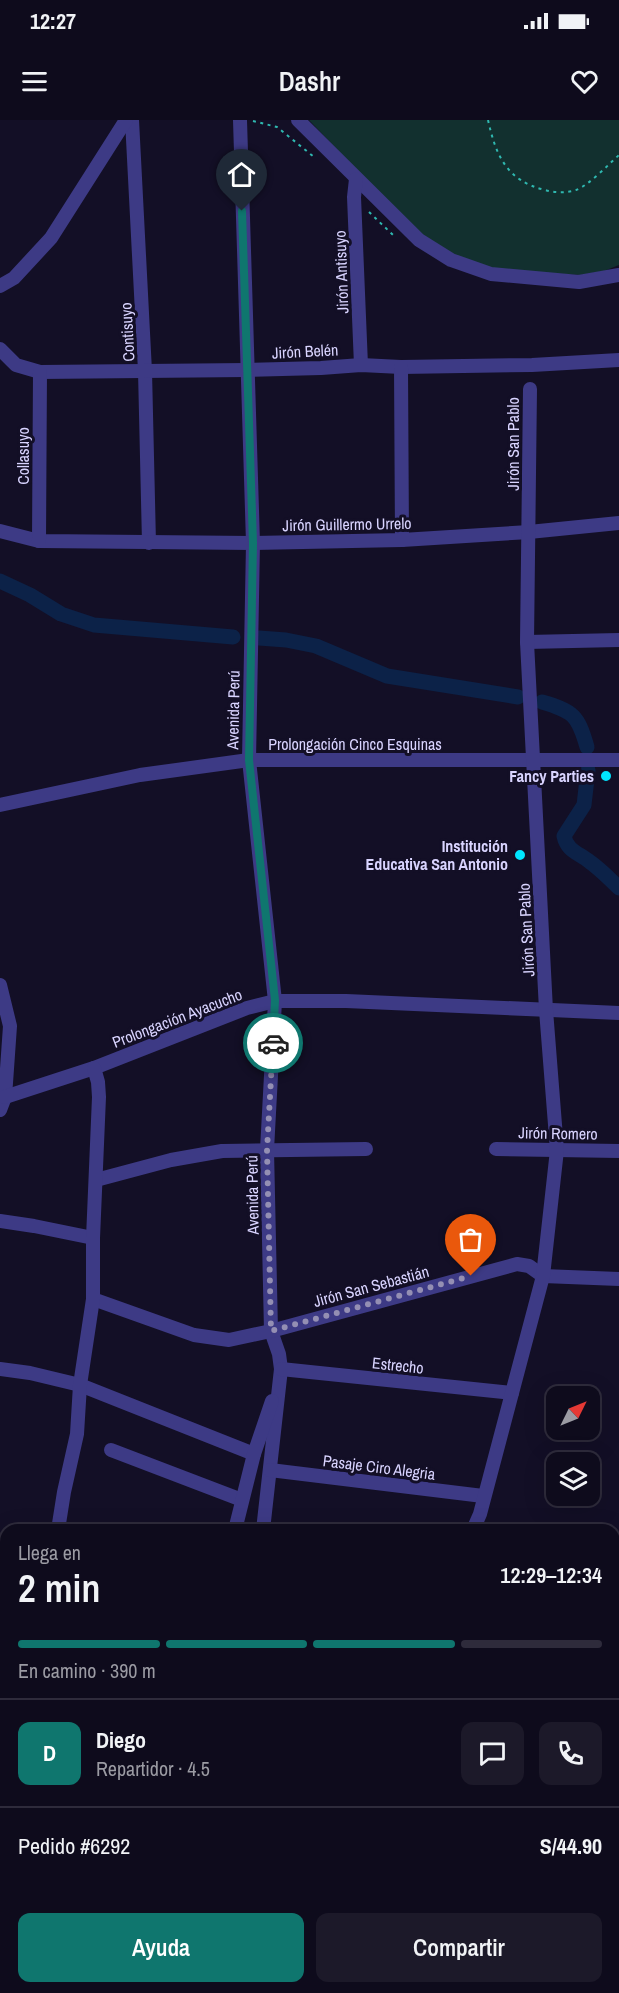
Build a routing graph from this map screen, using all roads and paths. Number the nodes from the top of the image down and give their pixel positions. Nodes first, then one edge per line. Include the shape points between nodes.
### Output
1 (126, 120) edge
2 (132, 120) edge
3 (240, 120) edge
4 (298, 120) edge
5 (488, 120) edge
6 (619, 155) edge
7 (356, 178) junction
8 (619, 275) edge
9 (0, 286) edge
10 (0, 349) edge
11 (619, 360) edge
12 (361, 365) junction
13 (401, 368) junction
14 (246, 370) junction
15 (40, 372) junction
16 (145, 372) junction
17 (530, 389) dead end
18 (619, 523) edge
19 (0, 531) edge
20 (530, 532) junction
21 (402, 540) junction
22 (39, 541) junction
23 (149, 543) junction
24 (253, 543) junction
25 (619, 640) edge
26 (527, 642) junction
27 (249, 760) junction
28 (619, 760) edge
29 (534, 761) junction
30 (0, 805) edge
31 (0, 985) edge
32 (275, 1000) junction
33 (546, 1010) junction
34 (619, 1013) edge
35 (94, 1068) junction
36 (3, 1103) edge
37 (366, 1149) dead end
38 (496, 1149) dead end
39 (267, 1150) junction
40 (556, 1150) junction
41 (619, 1151) edge
42 (96, 1180) junction
43 (0, 1221) edge
44 (93, 1239) junction
45 (543, 1276) junction
46 (619, 1279) edge
47 (93, 1299) junction
48 (271, 1331) junction
49 (0, 1369) edge
50 (280, 1369) junction
51 (80, 1385) junction
52 (278, 1392) junction
53 (512, 1393) junction
54 (111, 1450) dead end
55 (254, 1454) junction
56 (270, 1470) junction
57 (483, 1496) junction
58 (243, 1500) junction
59 (59, 1524) edge
60 (237, 1524) edge
61 (265, 1524) edge
62 (476, 1524) edge

1 - 9 street via 51,238 14,278
2 - 16 street, Contisuyo
3 - 14 street, Avenida Perú
4 - 7 street
5 - 6 path via 500,156 512,175 531,187 555,193 578,189
7 - 8 street via 419,240 451,260 491,274 579,282
7 - 12 street, Jirón Antisuyo
10 - 15 street, Jirón Belén via 16,365
11 - 13 street, Jirón Belén
12 - 13 street, Jirón Belén
12 - 14 street, Jirón Belén
13 - 21 street
14 - 16 street, Jirón Belén
14 - 24 street, Avenida Perú
15 - 16 street, Jirón Belén
15 - 22 street, Collasuyo
16 - 23 street, Contisuyo
17 - 20 street, Jirón San Pablo
18 - 20 street, Jirón Guillermo Urrelo
19 - 22 street, Jirón Guillermo Urrelo
20 - 21 street, Jirón Guillermo Urrelo
20 - 26 street, Jirón San Pablo
21 - 24 street, Jirón Guillermo Urrelo
22 - 23 street, Jirón Guillermo Urrelo
23 - 24 street, Jirón Guillermo Urrelo
24 - 27 street, Avenida Perú
25 - 26 street
26 - 29 street, Jirón San Pablo
27 - 29 street, Prolongación Cinco Esquinas
27 - 30 street, Prolongación Cinco Esquinas via 140,775
27 - 32 street, Avenida Perú
28 - 29 street, Prolongación Cinco Esquinas
29 - 33 street, Jirón San Pablo
31 - 36 street via 10,1026
32 - 33 street, Prolongación Ayacucho
32 - 35 street, Prolongación Ayacucho
32 - 39 street, Avenida Perú
33 - 34 street, Prolongación Ayacucho
33 - 40 street, Jirón San Pablo
35 - 36 street, Prolongación Ayacucho
35 - 42 street via 99,1097
37 - 39 street
38 - 40 street, Jirón Romero
39 - 42 street via 222,1150
39 - 48 street, Avenida Perú
40 - 41 street, Jirón Romero
40 - 45 street, Jirón San Pablo
42 - 44 street
43 - 44 street
44 - 47 street
45 - 46 street, Jirón San Sebastián
45 - 48 street, Jirón San Sebastián via 529,1266 517,1264
45 - 53 street, Jirón San Pablo
47 - 48 street, Jirón San Sebastián via 214,1339 229,1340
47 - 51 street
48 - 50 street, Avenida Perú
49 - 51 street
50 - 52 street, Avenida Perú
50 - 53 street, Estrecho
51 - 55 street
51 - 59 street via 77,1434
52 - 55 street
52 - 56 street, Avenida Perú
53 - 57 street, Jirón San Pablo
54 - 58 street
55 - 58 street
56 - 57 street, Pasaje Ciro Alegria
56 - 61 street, Avenida Perú
57 - 62 street, Jirón San Pablo
58 - 60 street

